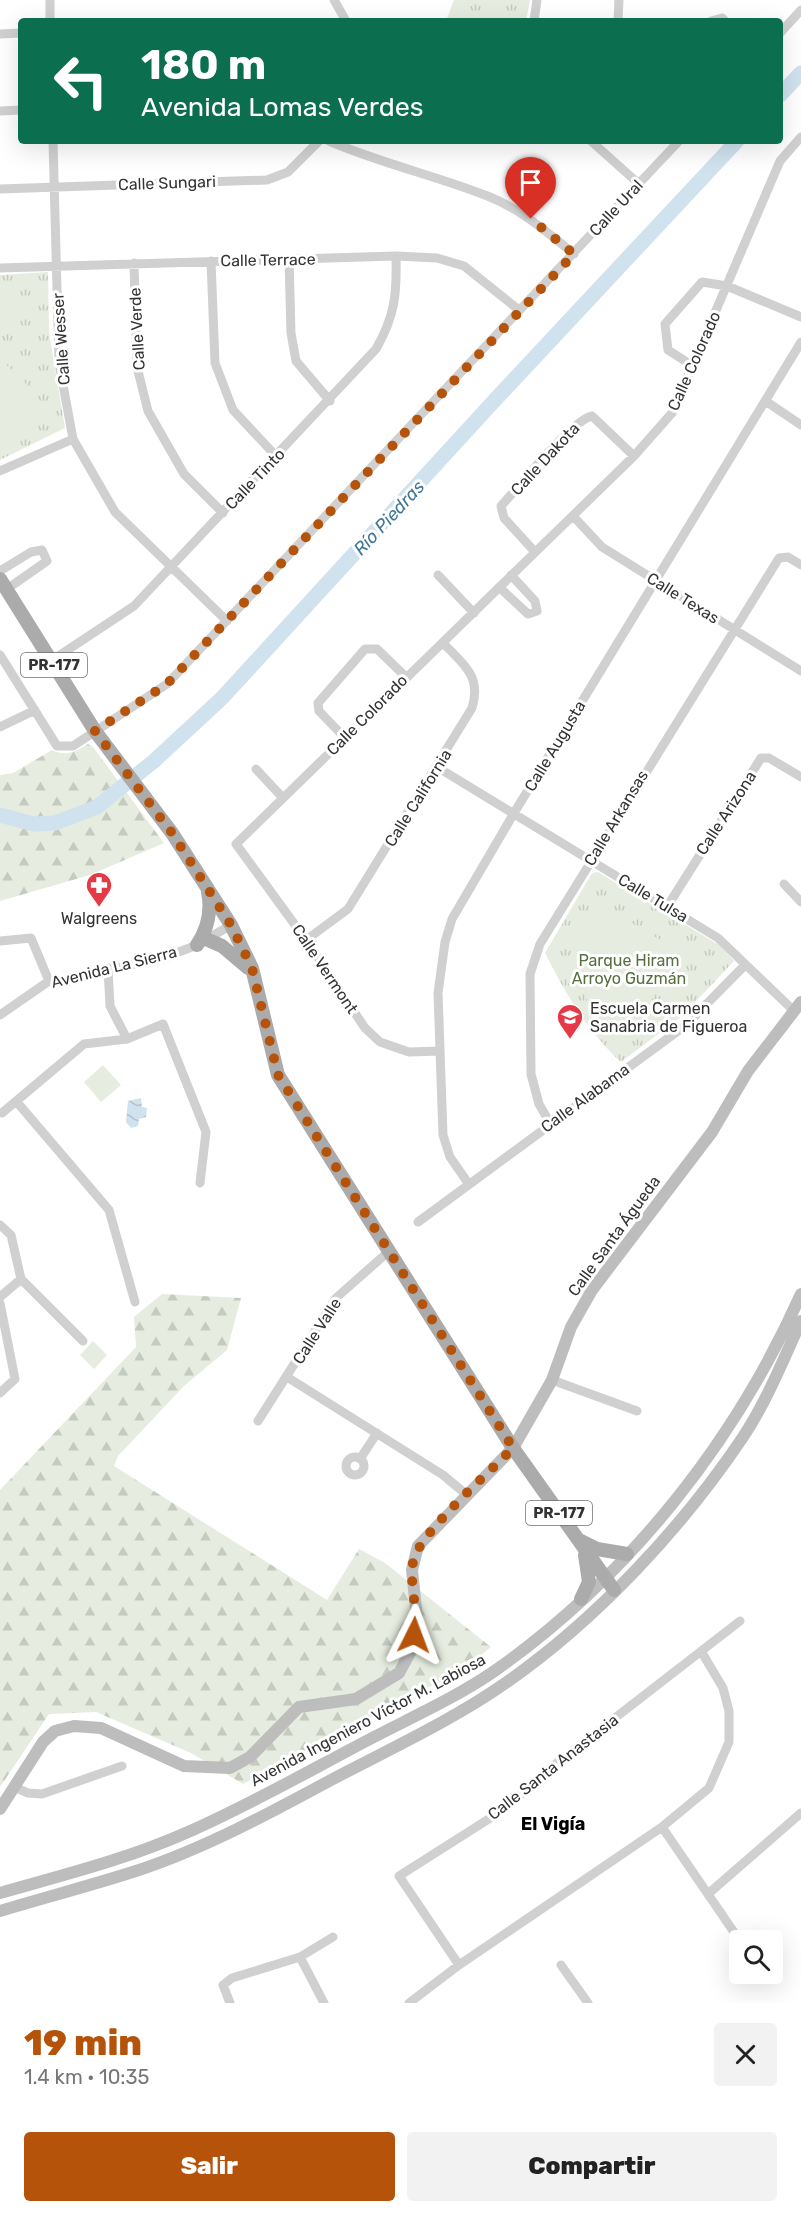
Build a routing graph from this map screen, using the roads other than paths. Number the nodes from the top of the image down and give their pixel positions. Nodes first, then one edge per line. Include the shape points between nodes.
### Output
1 (50, 0) edge
2 (334, 0) edge
3 (537, 0) edge
4 (619, 0) edge
5 (801, 10) edge
6 (50, 18) edge
7 (344, 18) edge
8 (534, 18) edge
9 (618, 18) edge
10 (783, 30) edge
11 (18, 33) edge
12 (0, 34) edge
13 (18, 110) edge
14 (0, 111) edge
15 (801, 137) edge
16 (54, 144) edge
17 (316, 144) edge
18 (336, 144) edge
19 (594, 144) edge
20 (676, 144) edge
21 (639, 184) junction
22 (55, 186) junction
23 (0, 189) edge
24 (574, 254) junction
25 (396, 256) junction
26 (289, 259) junction
27 (211, 261) junction
28 (134, 263) junction
29 (56, 264) junction
30 (0, 268) edge
31 (727, 286) junction
32 (519, 310) junction
33 (801, 317) edge
34 (801, 342) edge
35 (693, 366) junction
36 (330, 400) junction
37 (767, 402) junction
38 (801, 425) edge
39 (73, 439) junction
40 (276, 456) junction
41 (634, 456) junction
42 (0, 471) edge
43 (223, 513) junction
44 (573, 516) junction
45 (535, 552) junction
46 (801, 565) edge
47 (171, 569) junction
48 (0, 571) edge
49 (438, 575) dead end
50 (511, 575) junction
51 (656, 582) junction
52 (3, 584) edge
53 (499, 587) junction
54 (474, 613) junction
55 (227, 621) junction
56 (733, 629) junction
57 (443, 643) junction
58 (0, 655) edge
59 (51, 661) junction
60 (801, 671) edge
61 (406, 677) junction
62 (35, 710) junction
63 (0, 727) edge
64 (95, 731) junction
65 (345, 738) junction
66 (437, 767) junction
67 (256, 769) dead end
68 (801, 777) edge
69 (283, 798) junction
70 (514, 813) junction
71 (236, 844) joint
72 (590, 860) junction
73 (784, 884) dead end
74 (207, 888) junction
75 (801, 902) edge
76 (667, 907) junction
77 (231, 925) junction
78 (306, 940) junction
79 (0, 941) edge
80 (201, 942) junction
81 (745, 965) junction
82 (108, 968) junction
83 (254, 975) junction
84 (49, 981) junction
85 (797, 1006) edge
86 (0, 1015) edge
87 (127, 1039) junction
88 (440, 1051) junction
89 (16, 1101) junction
90 (2, 1113) dead end
91 (550, 1123) junction
92 (200, 1183) dead end
93 (468, 1183) junction
94 (418, 1222) dead end
95 (0, 1225) edge
96 (388, 1252) junction
97 (21, 1279) junction
98 (801, 1294) edge
99 (0, 1297) edge
100 (135, 1302) dead end
101 (0, 1303) edge
102 (801, 1321) edge
103 (83, 1341) dead end
104 (287, 1377) junction
105 (552, 1380) junction
106 (0, 1393) edge
107 (637, 1411) dead end
108 (258, 1421) dead end
109 (377, 1433) junction
110 (513, 1448) junction
111 (360, 1459) dead end
112 (467, 1495) junction
113 (580, 1542) junction
114 (627, 1554) junction
115 (605, 1577) junction
116 (614, 1590) junction
117 (581, 1599) junction
118 (740, 1621) dead end
119 (701, 1651) junction
120 (122, 1767) dead end
121 (14, 1787) junction
122 (0, 1809) edge
123 (801, 1813) edge
124 (662, 1827) junction
125 (0, 1893) edge
126 (708, 1894) junction
127 (0, 1911) edge
128 (733, 1930) edge
129 (333, 1937) dead end
130 (300, 1957) junction
131 (459, 1965) junction
132 (561, 1965) dead end
133 (230, 2003) edge
134 (324, 2003) edge
135 (409, 2003) edge
136 (588, 2003) edge

1 - 6 street
2 - 7 street
3 - 8 street
4 - 9 street
5 - 10 street
11 - 12 street
13 - 14 street
15 - 31 street, Calle Colorado via 780,161
16 - 22 street, Calle Wesser
17 - 22 street, Calle Sungari via 288,172 267,180
18 - 24 street via 491,198 531,219
19 - 21 street
20 - 21 street, Calle Ural
21 - 24 street, Calle Ural
22 - 23 street, Calle Sungari
22 - 29 street, Calle Wesser
24 - 32 street, Calle Ural
25 - 26 street, Calle Terrace
25 - 32 street, Calle Terrace via 437,258 464,266
25 - 36 street, Calle Tinto via 397,298 387,329 376,349
26 - 27 street, Calle Terrace
26 - 36 street via 291,333 296,361
27 - 28 street, Calle Terrace
27 - 40 street via 215,363 233,410
28 - 29 street, Calle Terrace
28 - 43 street, Calle Verde via 137,367 148,411 184,474
29 - 30 street, Calle Terrace
29 - 39 street, Calle Wesser via 59,363
31 - 33 street
31 - 35 street, Calle Colorado
31 - 35 street via 702,282 665,324 668,350
32 - 55 street, Calle Ural
34 - 37 street, Calle Augusta
35 - 41 street, Calle Colorado via 672,413
36 - 40 street, Calle Tinto
37 - 38 street
37 - 51 street, Calle Augusta
39 - 42 street
39 - 47 street, Calle Wesser via 115,512
40 - 43 street, Calle Tinto
41 - 44 street, Calle Colorado
41 - 45 street, Calle Dakota via 592,416 585,417 570,431 501,506 504,518
43 - 47 street, Calle Tinto
44 - 45 street, Calle Colorado
44 - 51 street, Calle Texas via 602,547
45 - 50 street, Calle Colorado
46 - 56 street, Calle Arkansas via 788,557 779,558
47 - 55 street, Calle Wesser
47 - 59 street, Calle Tinto via 134,606
48 - 52 street via 31,552 42,550 46,554 47,561 42,566
49 - 54 street
50 - 53 street, Calle Colorado
50 - 53 street via 535,601 537,611 528,614
51 - 56 street, Calle Texas
51 - 70 street, Calle Augusta
52 - 59 main road, PR-177
53 - 54 street, Calle Colorado
54 - 57 street, Calle Colorado
55 - 64 street, Calle Ural via 167,684
56 - 60 street, Calle Texas
56 - 72 street, Calle Arkansas
57 - 61 street, Calle Colorado
57 - 66 street, Calle California via 471,673 477,693
58 - 62 street
59 - 64 main road, PR-177
61 - 65 street, Calle Colorado
61 - 65 street via 377,649 365,650 318,703 319,711
62 - 63 street
62 - 64 street, Calle Ural via 57,746 73,746
64 - 74 main road, PR-177
65 - 69 street, Calle Colorado
66 - 70 street, Calle Tulsa
66 - 78 street, Calle California via 348,909
67 - 69 street
68 - 76 street, Calle Arizona via 769,758 761,758
69 - 71 street, Calle Colorado
70 - 72 street, Calle Tulsa
70 - 88 street, Calle Augusta via 452,919 438,993
71 - 78 street, Calle Vermont
72 - 76 street, Calle Tulsa
72 - 91 street, Calle Arkansas via 540,944 531,974 531,1074 539,1104
73 - 75 street
74 - 77 main road, PR-177
74 - 80 main road via 209,915
76 - 81 street, Calle Tulsa via 718,938
77 - 80 street, Avenida La Sierra
77 - 83 main road, PR-177
78 - 88 street, Calle Vermont via 365,1028 380,1042 409,1052
79 - 84 street via 31,938
80 - 82 street, Avenida La Sierra via 166,957
80 - 83 main road via 238,957
81 - 85 street, Calle Tulsa
81 - 91 street, Calle Alabama via 686,1025
82 - 84 street, Avenida La Sierra via 68,980
82 - 87 street via 110,1006
83 - 96 main road, PR-177 via 278,1075
84 - 86 street, Avenida La Sierra
85 - 105 main road, Calle Santa Águeda via 748,1071 711,1131 592,1290 571,1327
87 - 89 street via 84,1044
87 - 92 street via 164,1024 206,1132
88 - 93 street, Calle Augusta via 443,1135 450,1157
89 - 90 street
89 - 100 street via 109,1210
91 - 93 street, Calle Alabama
93 - 94 street, Calle Alabama
95 - 97 street via 10,1235
96 - 104 street, Calle Valle via 336,1298
96 - 110 main road, PR-177
97 - 99 street
97 - 103 street
98 - 114 main road, Avenida Ingeniero Víctor M. Labiosa via 769,1362 738,1415 712,1453
101 - 106 street via 15,1379
102 - 116 main road, Avenida Ingeniero Víctor M. Labiosa via 768,1395 744,1436 656,1548
104 - 108 street, Calle Valle
104 - 109 street
105 - 107 street
105 - 110 main road, Calle Santa Águeda
109 - 111 street
109 - 112 street
110 - 112 main road, Calle Santa Águeda
110 - 113 main road, PR-177
112 - 121 main road, Calle Santa Águeda via 418,1546 412,1570 417,1619 411,1651 399,1673 356,1699 299,1707 250,1757 230,1768 184,1766 101,1728 74,1726 55,1731 43,1742
113 - 114 main road via 597,1550
113 - 115 main road, PR-177
113 - 117 main road via 589,1575
114 - 115 main road, Avenida Ingeniero Víctor M. Labiosa
115 - 116 main road, PR-177
115 - 117 main road, Avenida Ingeniero Víctor M. Labiosa
116 - 127 main road, Avenida Ingeniero Víctor M. Labiosa via 506,1683 288,1803 141,1869
117 - 125 main road, Avenida Ingeniero Víctor M. Labiosa via 494,1672 249,1803 186,1833
118 - 119 street, Calle Santa Anastasia
119 - 124 street via 723,1688 729,1711 729,1742 709,1788
119 - 131 street, Calle Santa Anastasia via 553,1766 506,1808 399,1876
120 - 121 street via 42,1794
121 - 122 main road, Calle Santa Águeda
123 - 126 street
124 - 126 street
124 - 131 street
126 - 128 street
129 - 130 street
130 - 133 street via 232,1978 223,1984
130 - 134 street
131 - 135 street
132 - 136 street

